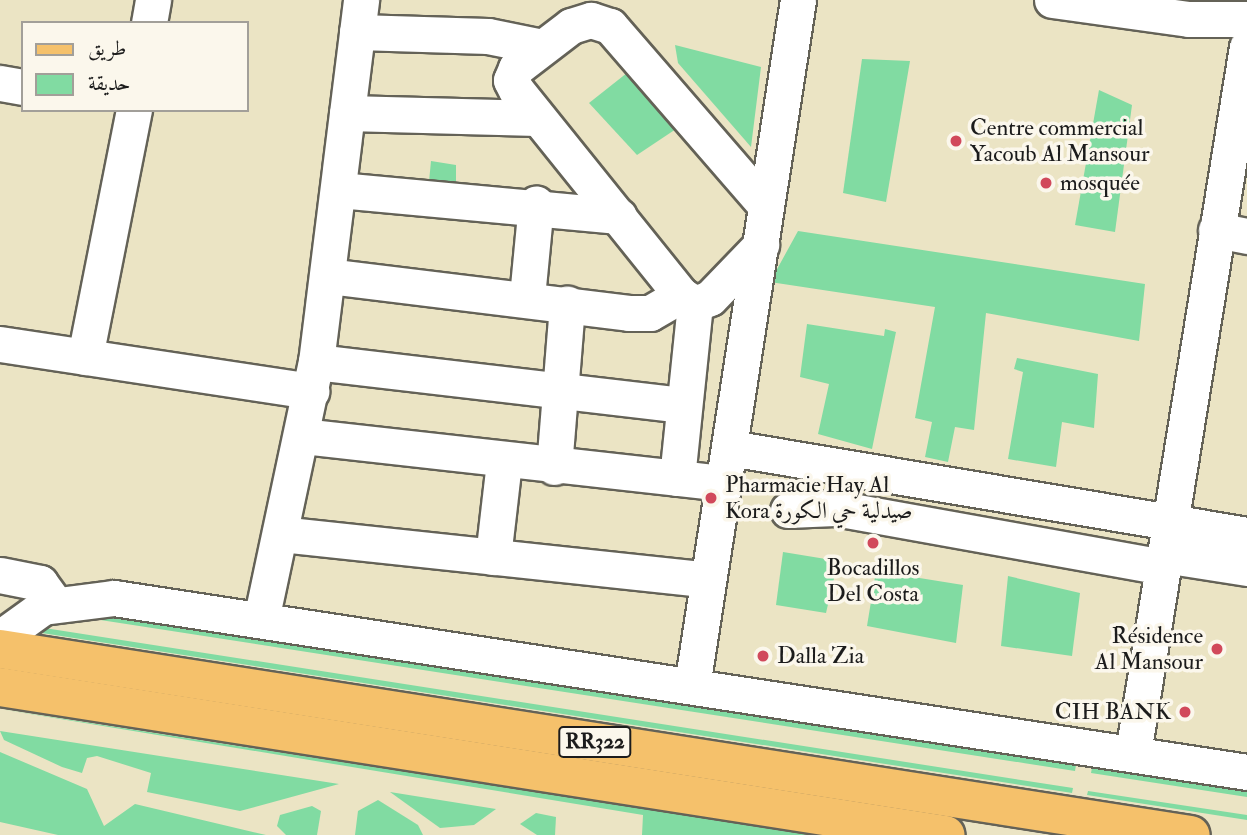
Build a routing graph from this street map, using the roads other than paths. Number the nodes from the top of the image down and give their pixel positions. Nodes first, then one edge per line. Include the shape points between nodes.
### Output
1 (153, 0) edge
2 (797, 0) edge
3 (1052, 0) edge
4 (359, 16) edge
5 (149, 21) edge
6 (1240, 28) edge
7 (542, 47) junction
8 (0, 83) edge
9 (21, 87) edge
10 (134, 112) edge
11 (347, 113) junction
12 (537, 118) junction
13 (339, 190) junction
14 (536, 204) junction
15 (765, 205) junction
16 (619, 216) junction
17 (1231, 233) edge
18 (761, 245) junction
19 (328, 276) junction
20 (527, 297) junction
21 (688, 299) junction
22 (567, 304) junction
23 (0, 344) edge
24 (85, 357) junction
25 (314, 377) junction
26 (560, 390) junction
27 (683, 404) junction
28 (303, 436) junction
29 (730, 448) junction
30 (504, 462) junction
31 (554, 467) junction
32 (677, 478) junction
33 (724, 483) junction
34 (788, 510) dead end
35 (1170, 521) junction
36 (280, 534) junction
37 (1247, 535) edge
38 (493, 557) junction
39 (1163, 561) junction
40 (1247, 568) edge
41 (0, 575) edge
42 (708, 580) junction
43 (55, 604) junction
44 (261, 621) junction
45 (0, 638) edge
46 (0, 649) edge
47 (692, 686) junction
48 (0, 687) edge
49 (1133, 753) junction
50 (1247, 772) edge
51 (945, 835) edge
52 (1191, 835) edge

1 - 5 street
2 - 15 street
3 - 6 street
4 - 7 street
4 - 11 street
6 - 17 street
7 - 12 street via 511,80
7 - 15 street via 591,20 610,26
8 - 9 street
10 - 24 street
11 - 12 street
11 - 13 street
12 - 16 street
13 - 14 street
13 - 19 street
14 - 16 street
14 - 20 street
15 - 18 street
16 - 21 street
17 - 35 street
18 - 21 street via 710,298
18 - 29 street
19 - 20 street
19 - 25 street
20 - 22 street
21 - 22 street via 650,313
21 - 27 street
22 - 26 street
23 - 24 street
24 - 25 street
25 - 26 street
25 - 28 street
26 - 27 street
26 - 31 street
27 - 32 street
28 - 30 street
28 - 36 street
29 - 33 street
29 - 35 street
30 - 31 street
30 - 38 street
31 - 32 street
32 - 33 street
33 - 42 street
34 - 39 street via 835,508
35 - 37 street
35 - 39 street
36 - 38 street
36 - 44 street
38 - 42 street
39 - 40 street
39 - 49 street
41 - 43 street via 40,583
42 - 47 street
43 - 44 street via 114,598
43 - 45 street via 21,618
44 - 47 street
46 - 52 main road, RR322
47 - 49 street
48 - 51 main road, RR322
49 - 50 street

